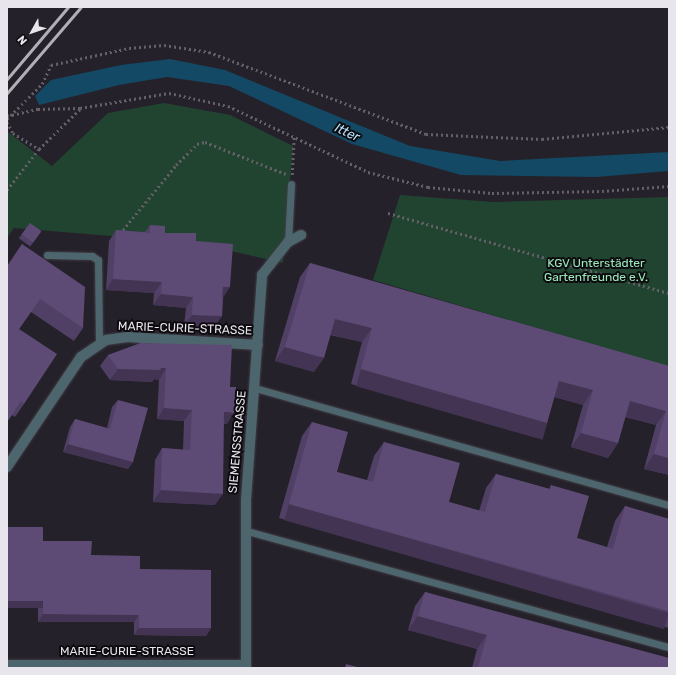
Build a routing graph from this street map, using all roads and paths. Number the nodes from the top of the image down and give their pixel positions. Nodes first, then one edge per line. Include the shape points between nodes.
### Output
1 (80, 108) junction
2 (7, 116) edge
3 (7, 119) edge
4 (7, 122) edge
5 (669, 127) edge
6 (294, 137) junction
7 (39, 149) junction
8 (291, 184) dead end
9 (669, 186) edge
10 (7, 190) edge
11 (388, 213) dead end
12 (123, 230) edge
13 (301, 235) dead end
14 (288, 242) junction
15 (47, 255) dead end
16 (669, 293) edge
17 (99, 344) junction
18 (258, 345) junction
19 (256, 388) junction
20 (7, 467) edge
21 (669, 505) edge
22 (247, 531) junction
23 (669, 647) edge
24 (7, 665) edge
25 (246, 666) edge

1 - 2 path via 38,109
1 - 6 path via 169,93 228,106
1 - 7 path
3 - 5 path via 42,84 51,65 129,48 164,45 209,52 426,134 542,139
4 - 7 path via 13,133
6 - 9 path via 368,172 428,187 492,193 602,191
6 - 12 path via 292,176 205,142 197,144 176,165
7 - 10 path
8 - 14 lane
11 - 16 path
13 - 14 street, SIEMENSSTRASSE
14 - 18 street, SIEMENSSTRASSE via 262,275
15 - 17 lane via 92,256 98,260
17 - 18 street, MARIE-CURIE-STRASSE via 106,340 128,337
17 - 20 street, MARIE-CURIE-STRASSE via 81,357
18 - 19 street, SIEMENSSTRASSE
19 - 21 lane
19 - 22 street, SIEMENSSTRASSE via 246,500
22 - 23 lane
22 - 25 street, SIEMENSSTRASSE
24 - 25 street, MARIE-CURIE-STRASSE

